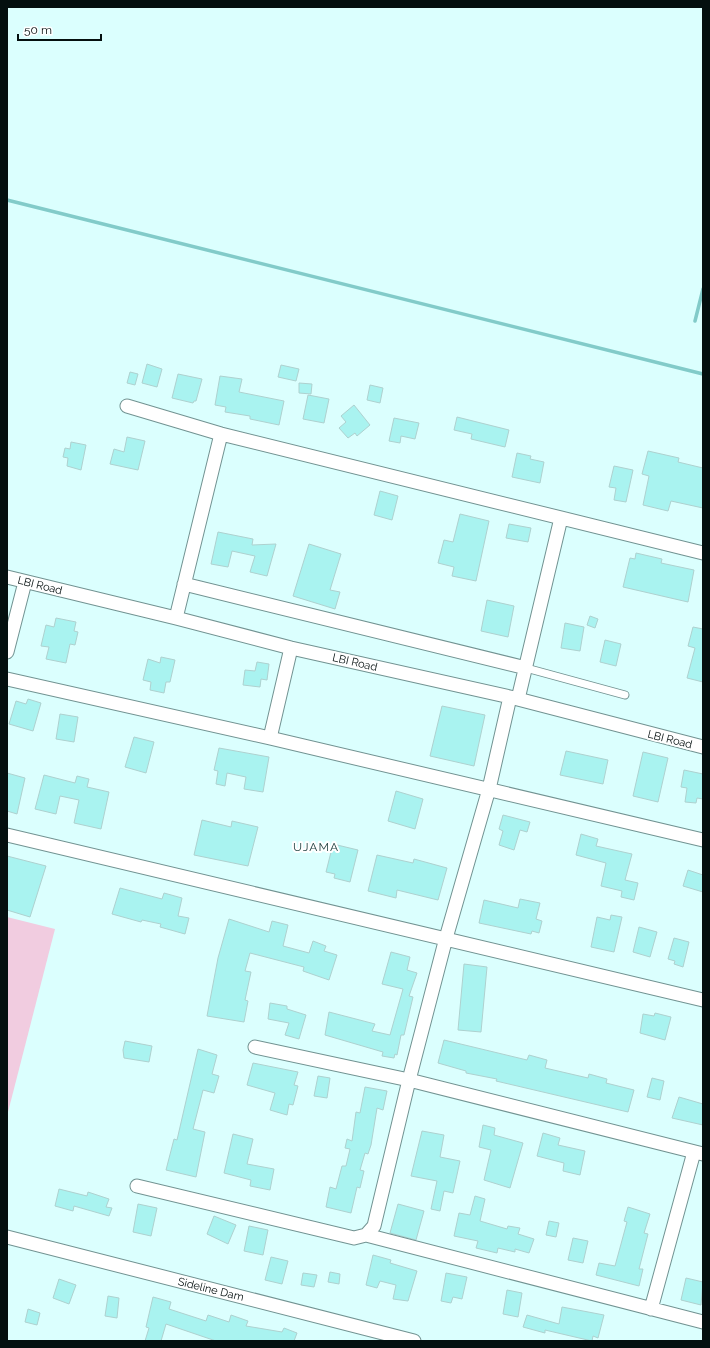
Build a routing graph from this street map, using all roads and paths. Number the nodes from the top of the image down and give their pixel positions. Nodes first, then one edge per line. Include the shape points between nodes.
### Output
1 (126, 406) dead end
2 (221, 434) junction
3 (561, 518) junction
4 (703, 553) edge
5 (7, 577) edge
6 (25, 582) junction
7 (184, 584) junction
8 (176, 618) junction
9 (291, 648) junction
10 (7, 652) edge
11 (526, 668) junction
12 (7, 679) edge
13 (625, 695) dead end
14 (514, 698) junction
15 (270, 738) junction
16 (703, 747) edge
17 (489, 789) junction
18 (7, 835) edge
19 (703, 840) edge
20 (446, 938) junction
21 (703, 1000) edge
22 (255, 1047) dead end
23 (409, 1080) junction
24 (698, 1153) edge
25 (137, 1186) dead end
26 (366, 1235) junction
27 (7, 1237) edge
28 (651, 1309) junction
29 (703, 1322) edge
30 (414, 1341) edge

1 - 2 street
2 - 3 street
2 - 7 street
3 - 4 street
3 - 11 street
5 - 6 street, LBI Road
6 - 8 street, LBI Road
6 - 10 street
7 - 8 street
7 - 11 street
8 - 9 street, LBI Road
9 - 14 street, LBI Road
9 - 15 street
11 - 13 lane
11 - 14 street
12 - 15 street
14 - 16 street, LBI Road
14 - 17 street
15 - 17 street
17 - 19 street
17 - 20 street
18 - 20 street
20 - 21 street
20 - 23 street
22 - 23 street
23 - 24 street
23 - 26 street via 374,1226
24 - 28 street
25 - 26 street via 354,1238
26 - 28 street
27 - 30 street, Sideline Dam
28 - 29 street

